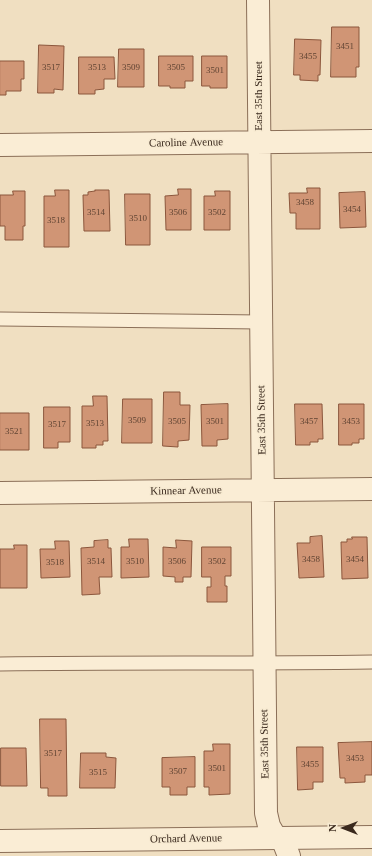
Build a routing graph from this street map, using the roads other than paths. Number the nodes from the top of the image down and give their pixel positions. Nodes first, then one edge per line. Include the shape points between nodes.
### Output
1 (258, 0) edge
2 (372, 141) edge
3 (259, 142) junction
4 (0, 145) edge
5 (0, 319) edge
6 (261, 322) junction
7 (372, 489) edge
8 (262, 491) junction
9 (0, 493) edge
10 (372, 662) edge
11 (0, 664) edge
12 (264, 664) junction
13 (372, 837) edge
14 (0, 841) edge
15 (282, 844) edge

1 - 3 street, East 35th Street
2 - 3 street, Caroline Avenue
3 - 4 street, Caroline Avenue
3 - 6 street, East 35th Street
5 - 6 lane
6 - 8 street, East 35th Street
7 - 8 street, Kinnear Avenue
8 - 9 street, Kinnear Avenue
8 - 12 street, East 35th Street
10 - 12 lane
11 - 12 lane
12 - 15 street, East 35th Street via 266,813 269,826
13 - 15 street, Orchard Avenue
14 - 15 street, Orchard Avenue

